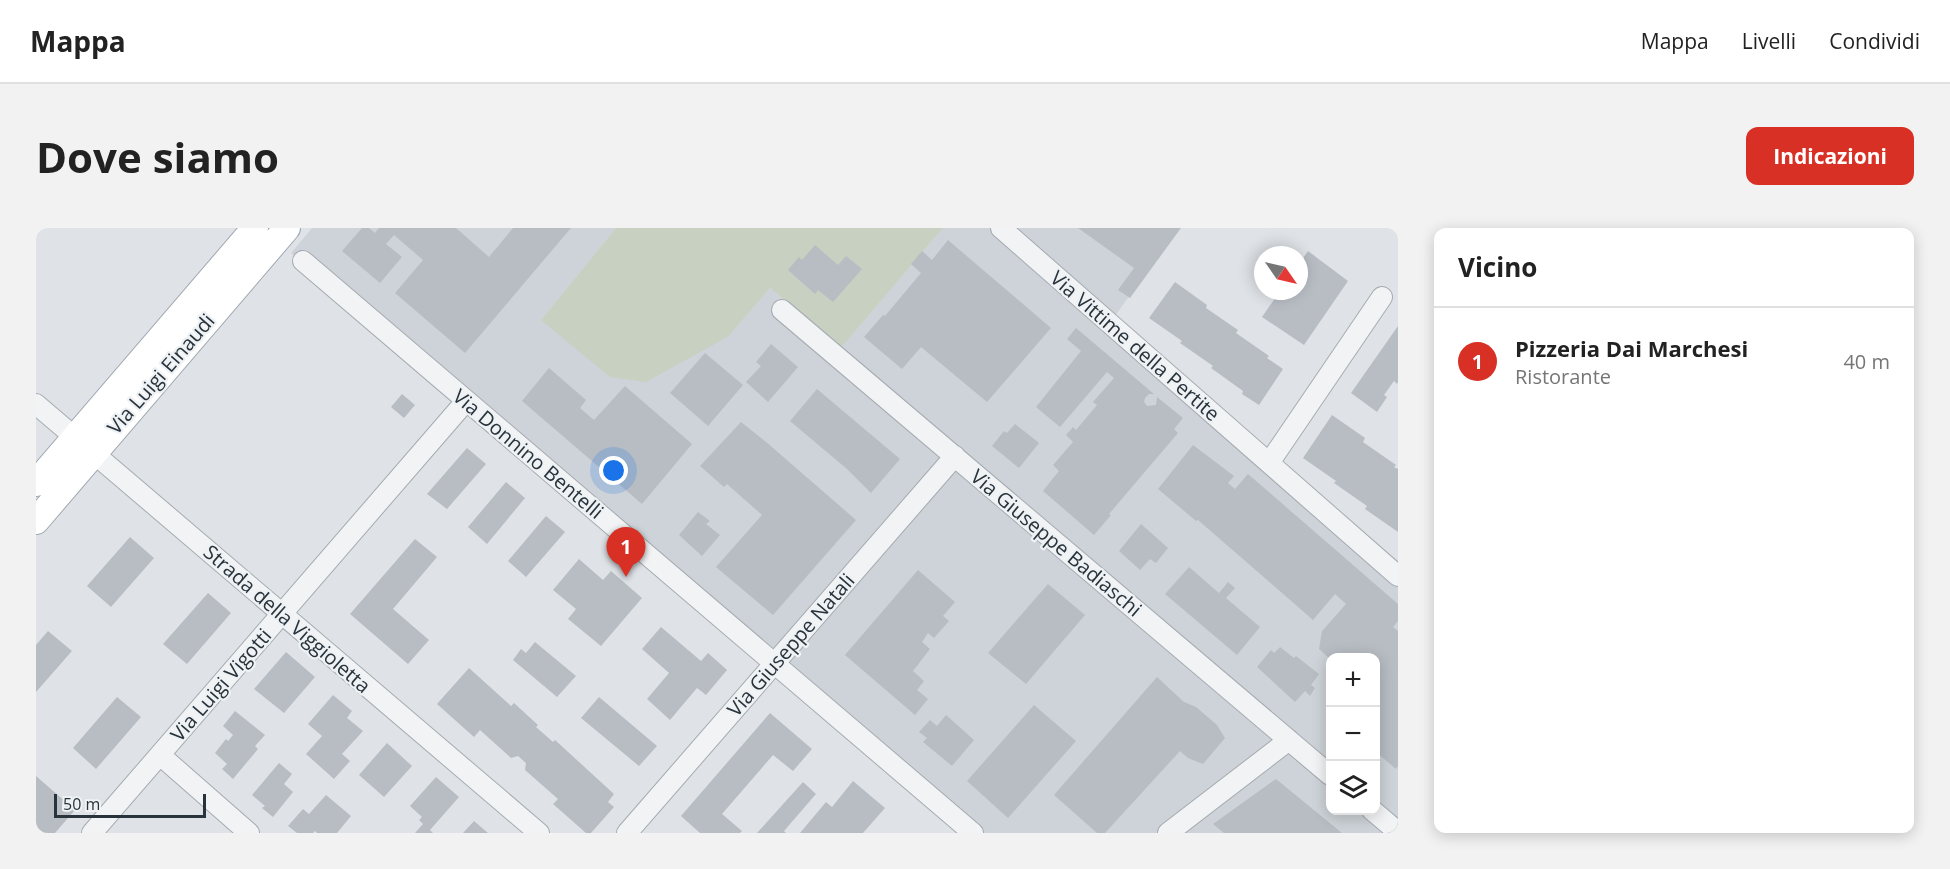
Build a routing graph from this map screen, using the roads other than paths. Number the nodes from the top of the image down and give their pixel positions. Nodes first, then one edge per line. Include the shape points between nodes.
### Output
1 (255, 228) edge
2 (287, 228) edge
3 (1001, 228) edge
4 (303, 261) dead end
5 (1382, 297) dead end
6 (782, 310) dead end
7 (466, 400) junction
8 (36, 404) edge
9 (85, 446) junction
10 (954, 456) junction
11 (1269, 463) junction
12 (36, 483) edge
13 (36, 521) edge
14 (1398, 576) edge
15 (282, 614) junction
16 (775, 664) junction
17 (1289, 740) junction
18 (160, 755) junction
19 (1326, 772) edge
20 (1378, 815) edge
21 (1398, 832) edge
22 (92, 833) edge
23 (249, 833) edge
24 (539, 833) edge
25 (627, 833) edge
26 (973, 833) edge
27 (1168, 833) edge

1 - 9 main road, Via Luigi Einaudi
2 - 9 main road, Via Luigi Einaudi
3 - 11 street, Via Vittime della Pertite
4 - 7 street, Via Donnino Bentelli
5 - 11 street
6 - 10 street, Via Giuseppe Badiaschi
7 - 15 street, Via Luigi Vigotti
7 - 16 street, Via Donnino Bentelli
8 - 9 street, Strada della Viggioletta
9 - 12 main road, Via Luigi Einaudi
9 - 13 main road, Via Luigi Einaudi
9 - 15 street, Strada della Viggioletta
10 - 16 street, Via Giuseppe Natali
10 - 17 street, Via Giuseppe Badiaschi
11 - 14 street, Via Vittime della Pertite
15 - 18 street, Via Luigi Vigotti
15 - 24 street, Strada della Viggioletta
16 - 25 street, Via Giuseppe Natali
16 - 26 street, Via Donnino Bentelli
17 - 19 street, Via Giuseppe Badiaschi
17 - 27 street
18 - 22 street, Via Luigi Vigotti
18 - 23 street
20 - 21 street

